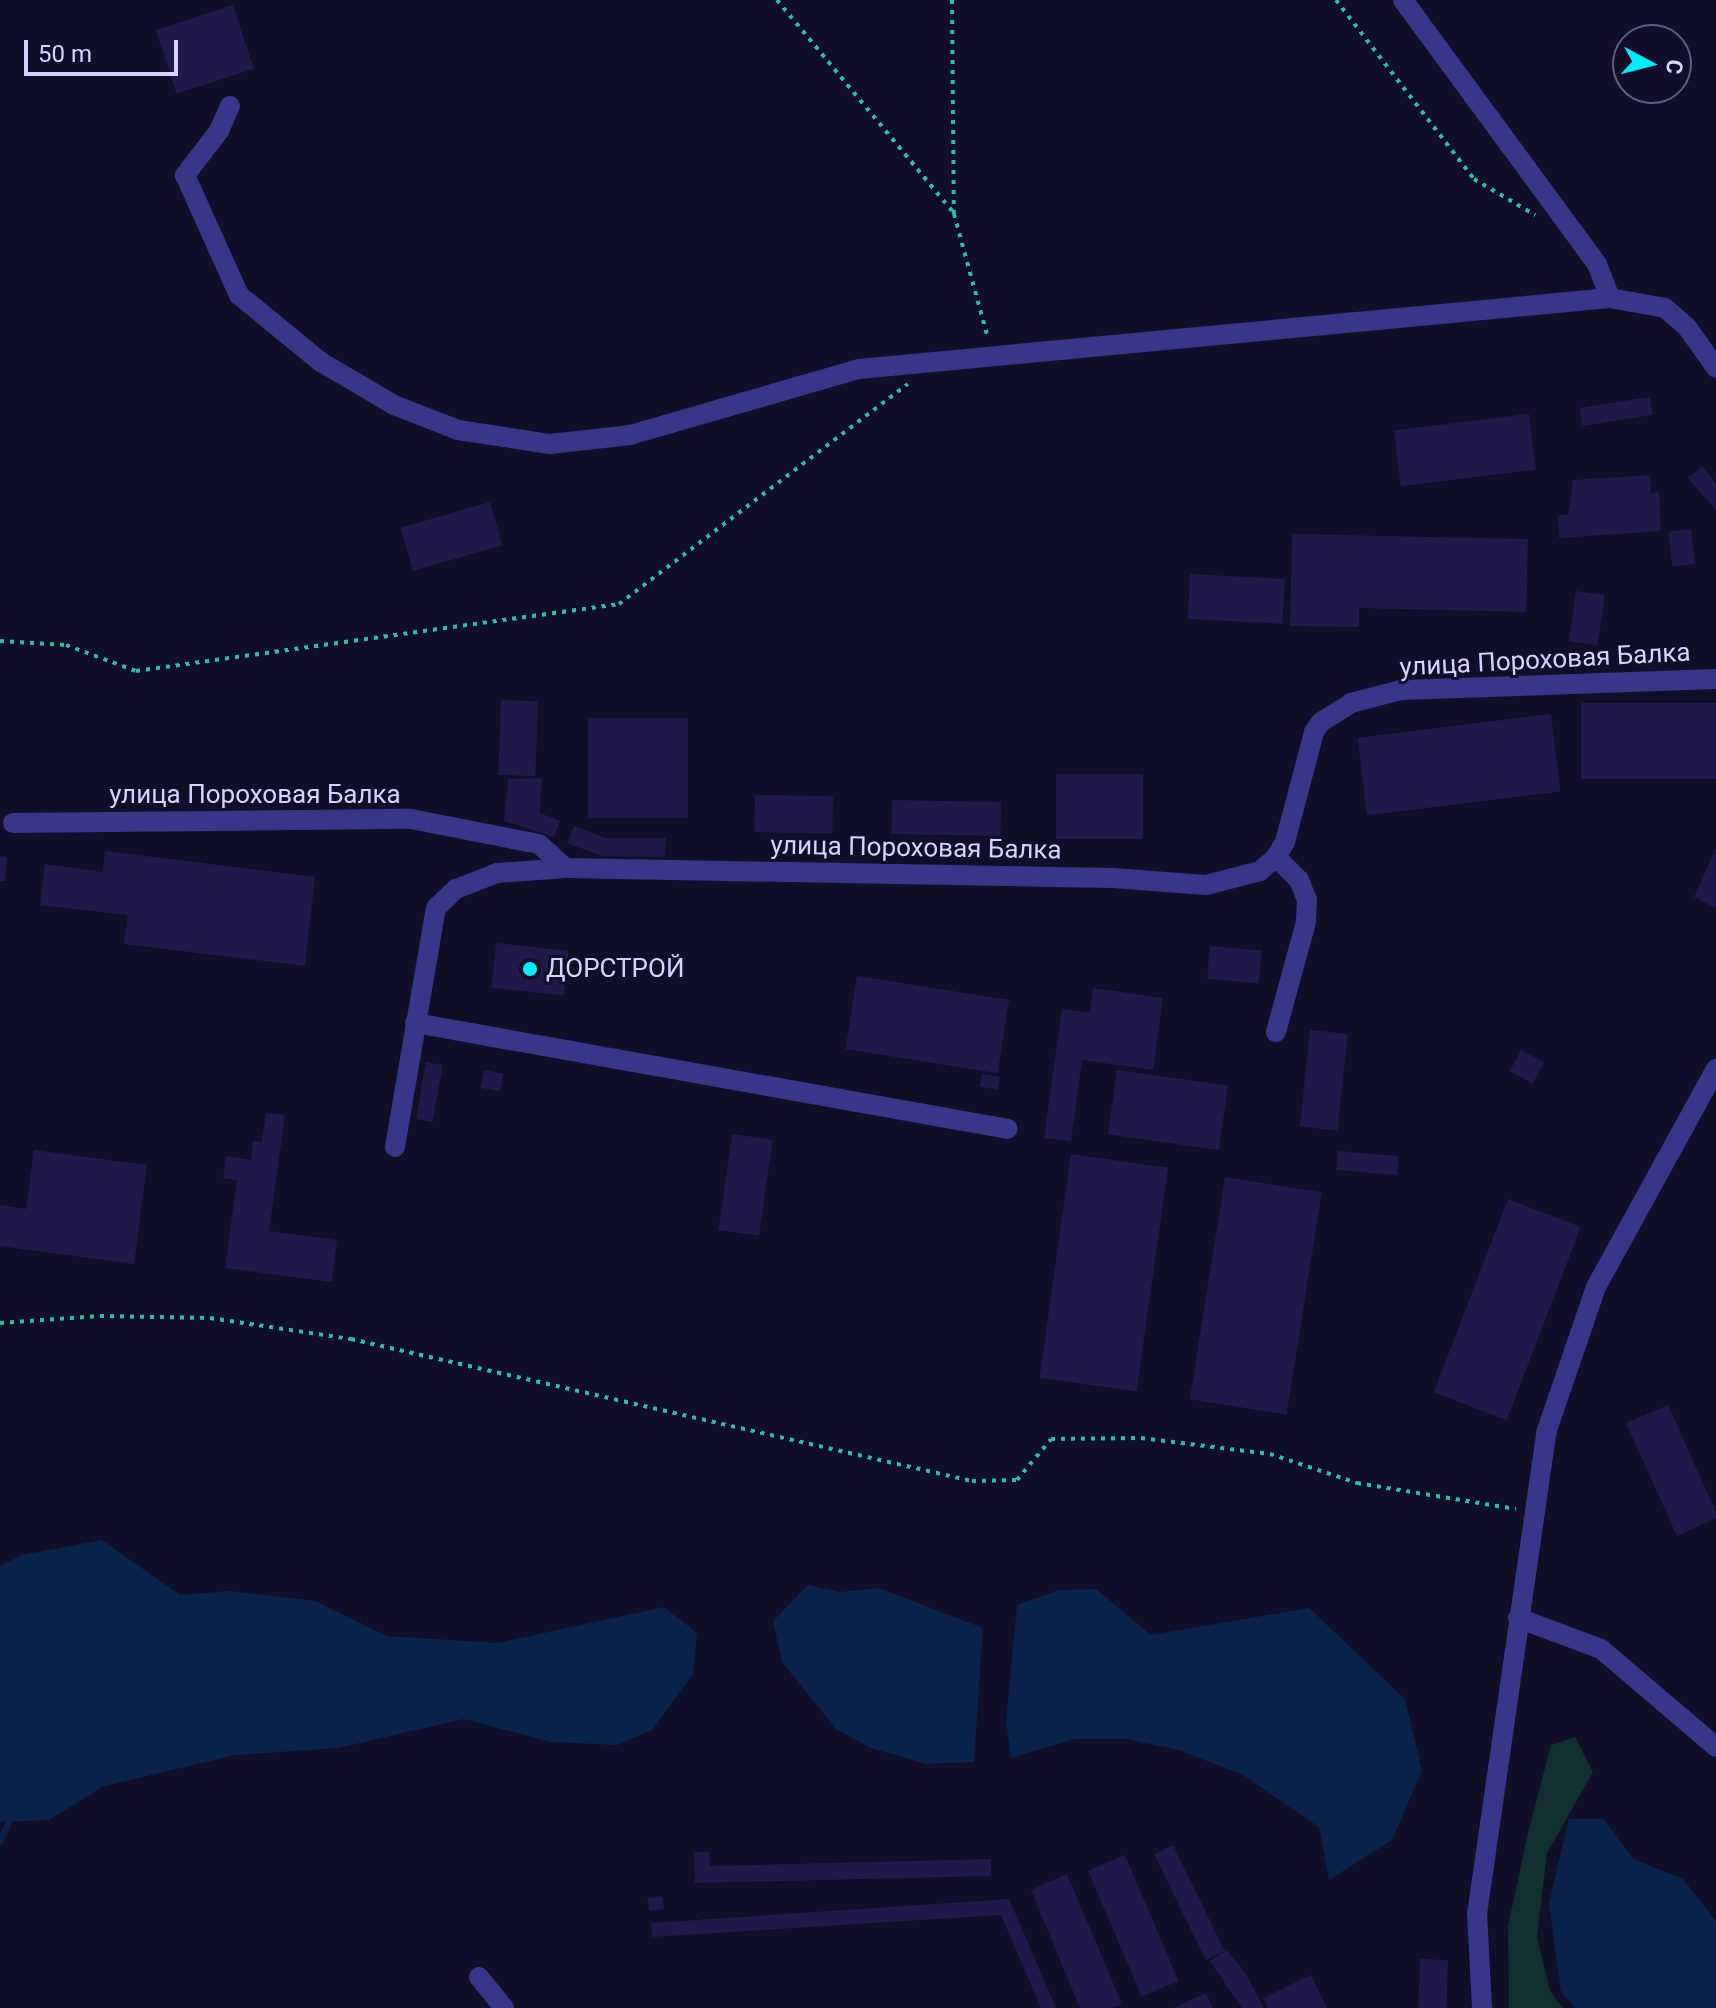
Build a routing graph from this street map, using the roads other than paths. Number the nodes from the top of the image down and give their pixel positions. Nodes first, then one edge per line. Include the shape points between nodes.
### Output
1 (1403, 0) edge
2 (230, 106) dead end
3 (1610, 298) junction
4 (1716, 368) edge
5 (1716, 679) edge
6 (13, 823) dead end
7 (1276, 857) junction
8 (566, 868) junction
9 (415, 1023) junction
10 (1276, 1032) dead end
11 (1716, 1069) edge
12 (1008, 1129) dead end
13 (395, 1147) dead end
14 (1518, 1618) junction
15 (1716, 1747) edge
16 (479, 1977) dead end
17 (504, 2008) edge
18 (1482, 2008) edge

1 - 3 street via 1597,264
2 - 3 street via 219,131 185,175 239,295 321,362 394,405 458,430 550,444 630,435 859,369
3 - 4 street via 1665,308 1687,327
5 - 7 street, улица Пороховая Балка via 1401,690 1351,703 1314,732 1285,842
6 - 8 street, улица Пороховая Балка via 411,819 539,844
7 - 8 street, улица Пороховая Балка via 1260,871 1206,885 1113,878
7 - 10 street via 1299,880 1307,900 1306,922
8 - 9 street via 497,873 456,889 436,908
9 - 12 street
9 - 13 street
11 - 14 street via 1596,1287 1546,1433
14 - 15 street via 1601,1649
14 - 18 street via 1477,1914
16 - 17 street

